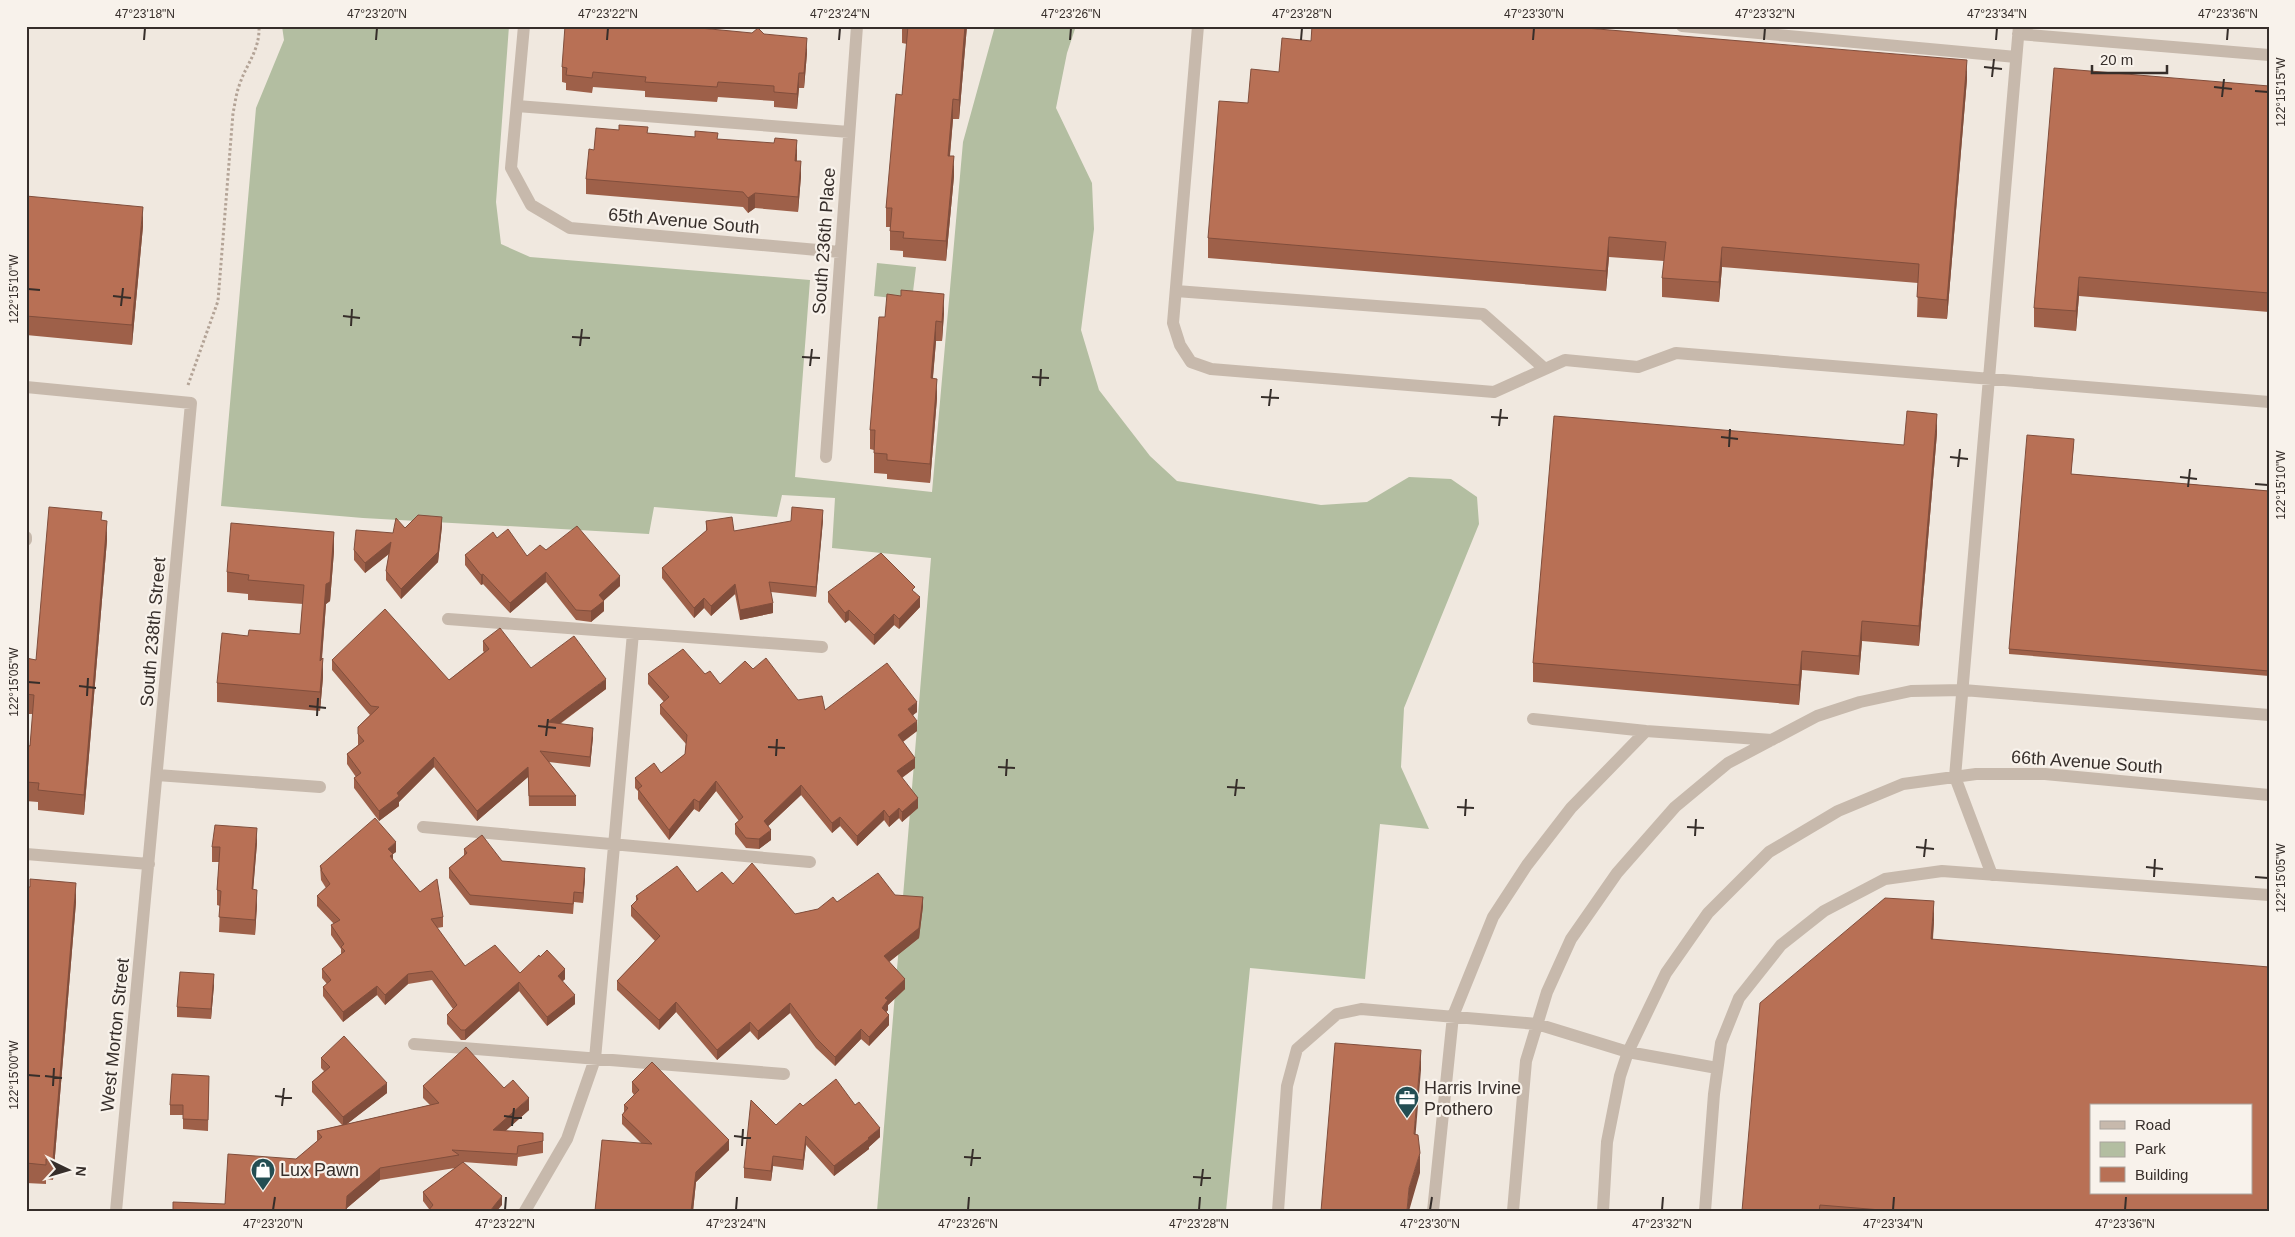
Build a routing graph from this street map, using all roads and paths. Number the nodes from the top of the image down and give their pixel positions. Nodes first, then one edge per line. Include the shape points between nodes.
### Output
1 (259, 26) edge
2 (524, 26) edge
3 (857, 26) edge
4 (1198, 26) edge
5 (1682, 26) edge
6 (2019, 30) edge
7 (2269, 55) edge
8 (2016, 57) junction
9 (517, 106) junction
10 (849, 132) junction
11 (840, 252) junction
12 (1176, 291) junction
13 (1545, 369) junction
14 (1989, 379) junction
15 (26, 387) edge
16 (186, 402) junction
17 (2269, 402) edge
18 (826, 457) dead end
19 (448, 619) dead end
20 (633, 633) junction
21 (822, 647) dead end
22 (1963, 690) junction
23 (2269, 715) edge
24 (1533, 719) dead end
25 (1646, 731) junction
26 (1772, 740) junction
27 (157, 775) junction
28 (1955, 777) junction
29 (320, 787) dead end
30 (2269, 794) edge
31 (423, 827) dead end
32 (613, 844) junction
33 (26, 854) edge
34 (810, 862) dead end
35 (149, 864) junction
36 (1992, 875) junction
37 (2269, 896) edge
38 (1453, 1016) junction
39 (1537, 1024) junction
40 (414, 1044) dead end
41 (1628, 1052) junction
42 (595, 1059) junction
43 (1718, 1068) junction
44 (784, 1074) dead end
45 (116, 1211) edge
46 (525, 1211) edge
47 (1278, 1211) edge
48 (1433, 1211) edge
49 (1513, 1211) edge
50 (1603, 1211) edge
51 (1705, 1211) edge

1 - 16 path via 253,58 238,88 233,113 218,301
2 - 9 street
3 - 10 street, South 236th Place
4 - 12 street
5 - 8 street
6 - 7 street
6 - 8 street
8 - 14 street
9 - 10 street
9 - 11 street, 65th Avenue South via 511,168 531,205 570,228
10 - 11 street, South 236th Place
11 - 18 street, South 236th Place
12 - 13 street via 1483,314
12 - 13 street via 1173,323 1180,345 1191,362 1211,369 1494,392
13 - 14 street via 1564,360 1638,367 1676,353
14 - 17 street
14 - 22 street
15 - 16 street
16 - 27 street, South 238th Street
19 - 20 street
20 - 21 street
20 - 32 street
22 - 23 street
22 - 26 street via 1911,691 1860,702 1817,716
22 - 28 street
24 - 25 street
25 - 26 street
25 - 38 street via 1571,808 1527,865 1493,917
26 - 39 street via 1728,763 1675,807 1617,873 1571,939 1547,992
27 - 29 street
27 - 35 street, South 238th Street
28 - 30 street, 66th Avenue South via 2045,774
28 - 36 street
28 - 41 street, 66th Avenue South via 1903,784 1838,811 1769,852 1708,913 1666,973
31 - 32 street
32 - 34 street
32 - 42 street
33 - 35 street
35 - 45 street, West Morton Street
36 - 37 street
36 - 43 street via 1942,871 1885,878 1824,911 1781,945 1739,998 1721,1043
38 - 39 street
38 - 47 street via 1361,1009 1336,1014 1297,1048 1286,1086
38 - 48 street
39 - 41 street
39 - 49 street via 1526,1061
40 - 42 street
41 - 43 street
41 - 50 street, 66th Avenue South via 1607,1142
42 - 44 street
42 - 46 street via 567,1138
43 - 51 street

